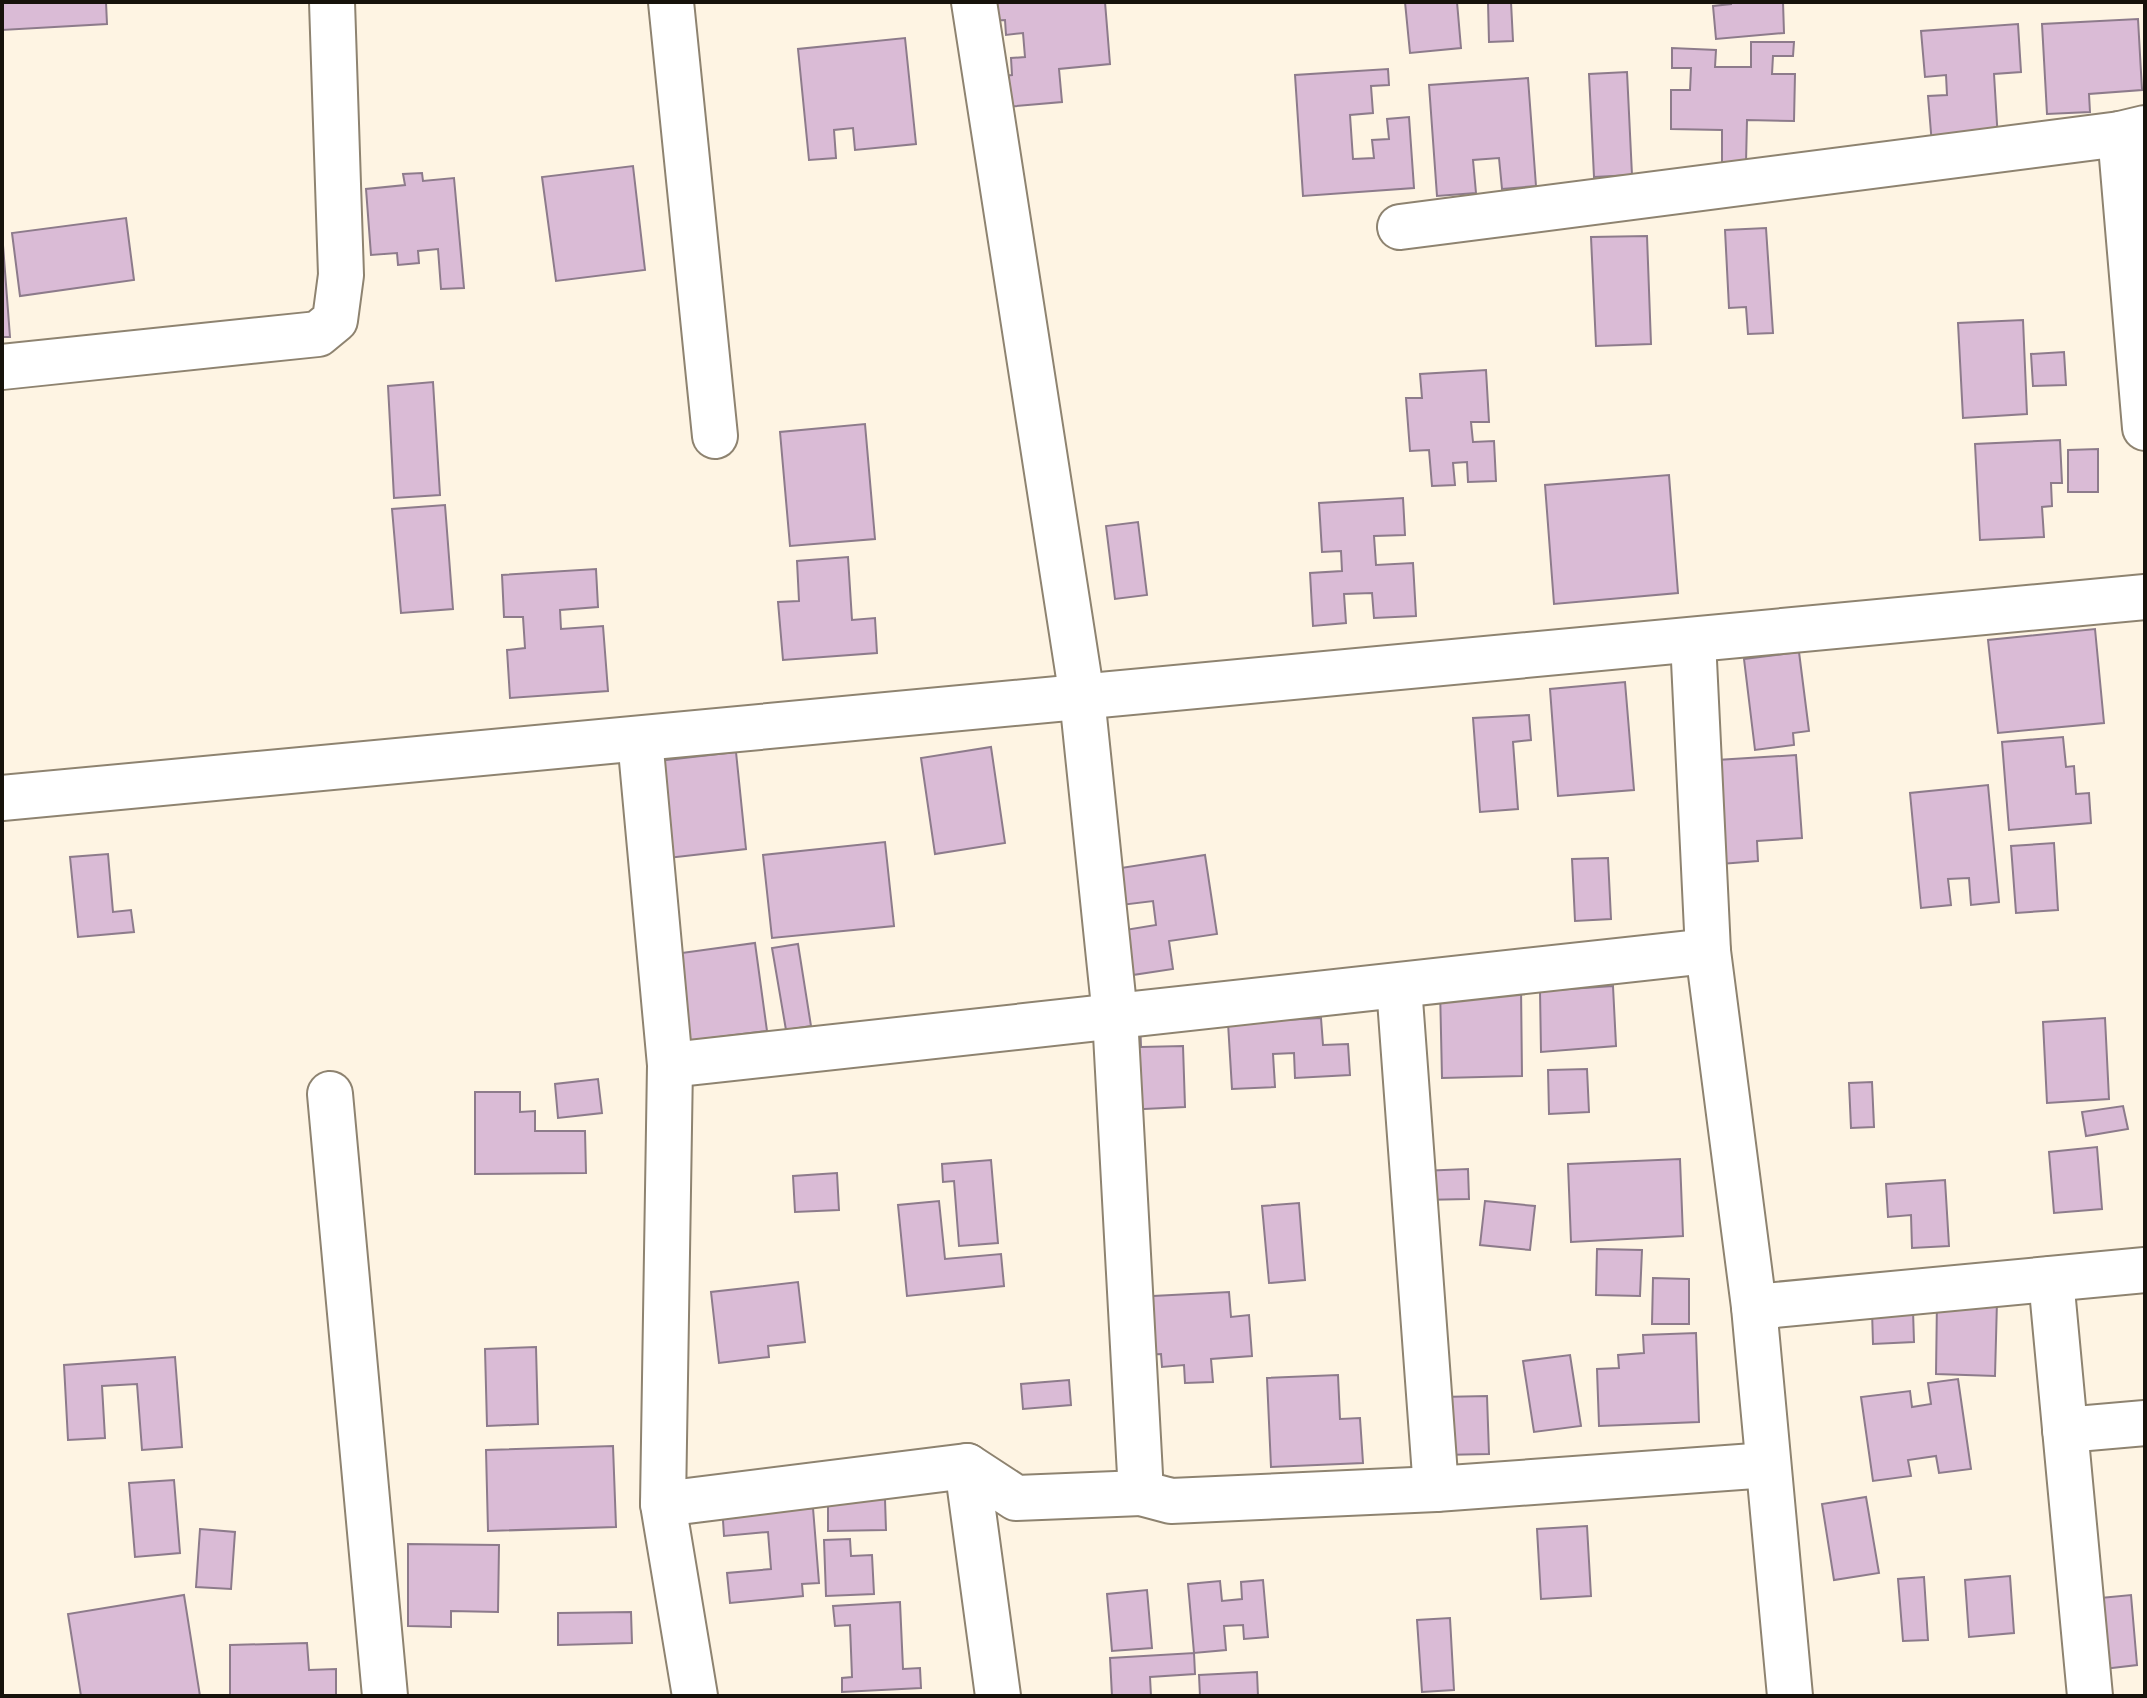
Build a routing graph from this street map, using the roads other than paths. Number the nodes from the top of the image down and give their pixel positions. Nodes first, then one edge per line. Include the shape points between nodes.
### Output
1 (332, 2) edge
2 (671, 2) edge
3 (974, 2) edge
4 (2133, 131) edge
5 (1400, 227) dead end
6 (2, 367) edge
7 (2145, 428) edge
8 (715, 436) dead end
9 (2145, 597) edge
10 (1693, 640) junction
11 (1082, 697) junction
12 (640, 739) junction
13 (2, 798) edge
14 (1708, 951) junction
15 (1399, 986) junction
16 (1115, 1016) junction
17 (670, 1065) junction
18 (330, 1094) dead end
19 (2145, 1270) edge
20 (2051, 1279) junction
21 (1754, 1307) junction
22 (2145, 1423) edge
23 (2065, 1430) junction
24 (1768, 1465) junction
25 (967, 1466) junction
26 (1436, 1489) junction
27 (1141, 1493) junction
28 (663, 1504) junction
29 (385, 1696) edge
30 (695, 1696) edge
31 (998, 1696) edge
32 (1790, 1696) edge
33 (2090, 1696) edge

1 - 6 street via 341,275 335,320 318,334
2 - 8 street
3 - 11 street
4 - 5 street
4 - 7 street
9 - 10 street
10 - 11 street
10 - 14 street
11 - 12 street
11 - 16 street
12 - 13 street
12 - 17 street
14 - 15 street
14 - 21 street
15 - 16 street
15 - 26 street
16 - 17 street
16 - 27 street
17 - 28 street
18 - 29 street
19 - 20 street
20 - 21 street
20 - 23 street
21 - 24 street
22 - 23 street
23 - 33 street
24 - 26 street
24 - 32 street
25 - 27 street via 1016,1498
25 - 28 street
25 - 31 street
26 - 27 street via 1171,1501
28 - 30 street

